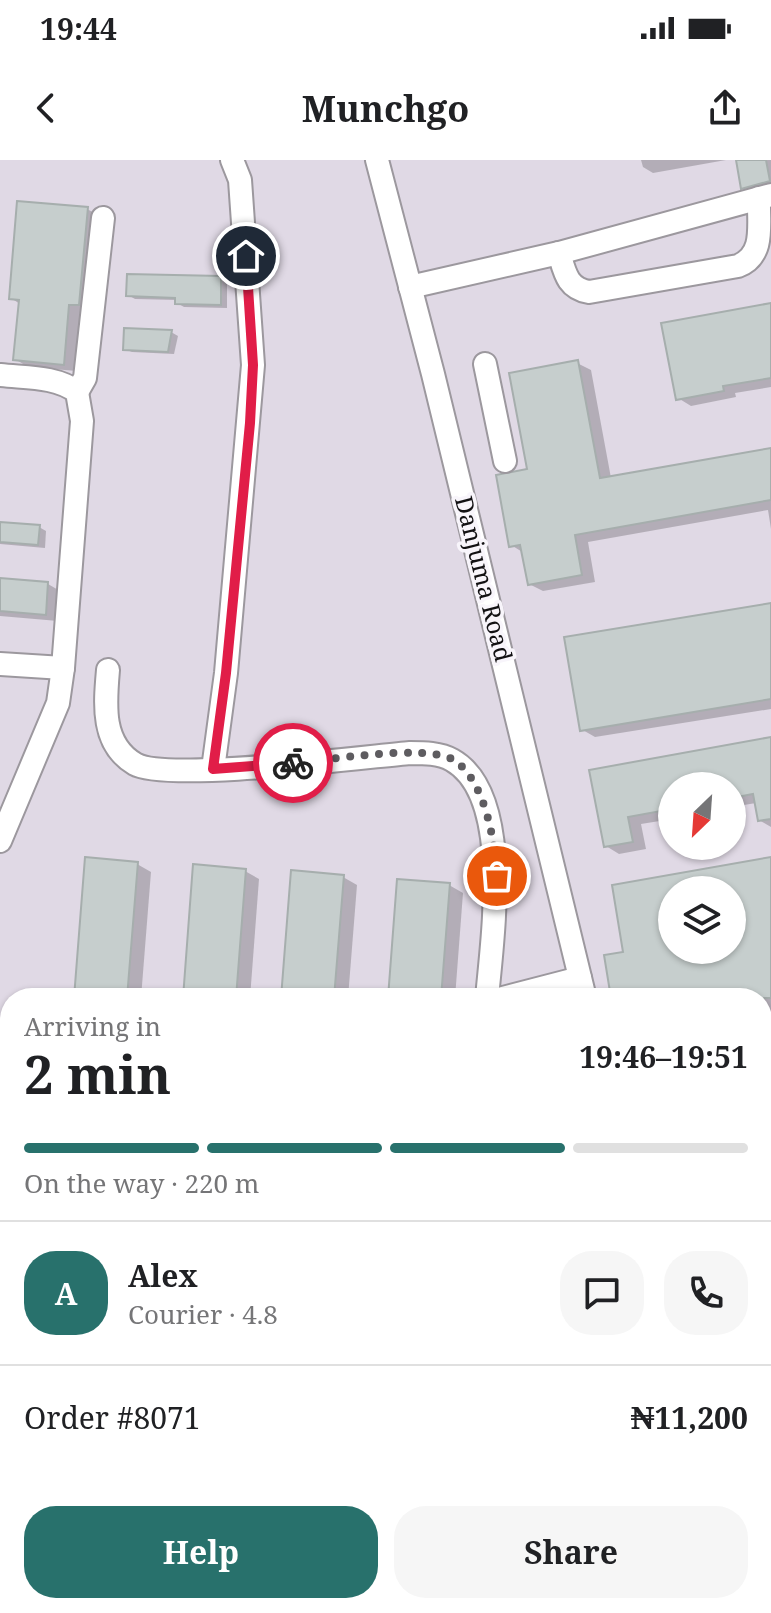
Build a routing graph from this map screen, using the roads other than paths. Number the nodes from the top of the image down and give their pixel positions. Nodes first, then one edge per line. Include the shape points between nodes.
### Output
1 (232, 160) edge
2 (377, 160) edge
3 (765, 196) edge
4 (103, 218) dead end
5 (559, 253) junction
6 (410, 287) junction
7 (485, 364) dead end
8 (0, 375) edge
9 (77, 392) junction
10 (505, 461) dead end
11 (0, 664) edge
12 (63, 668) junction
13 (108, 670) dead end
14 (213, 769) junction
15 (0, 841) edge
16 (488, 988) edge
17 (583, 988) edge

1 - 14 street via 240,180 253,365
2 - 6 street, Danjuma Road
3 - 5 street
3 - 5 street via 755,255 738,266 589,292 572,286
4 - 9 street via 85,378
5 - 6 street
6 - 17 street, Danjuma Road
7 - 10 street
8 - 9 street via 52,380
9 - 12 street via 82,421
11 - 12 street
12 - 15 street via 58,703
13 - 14 street via 104,711 123,755 153,770
14 - 16 street via 410,753 452,759 482,798 495,854

